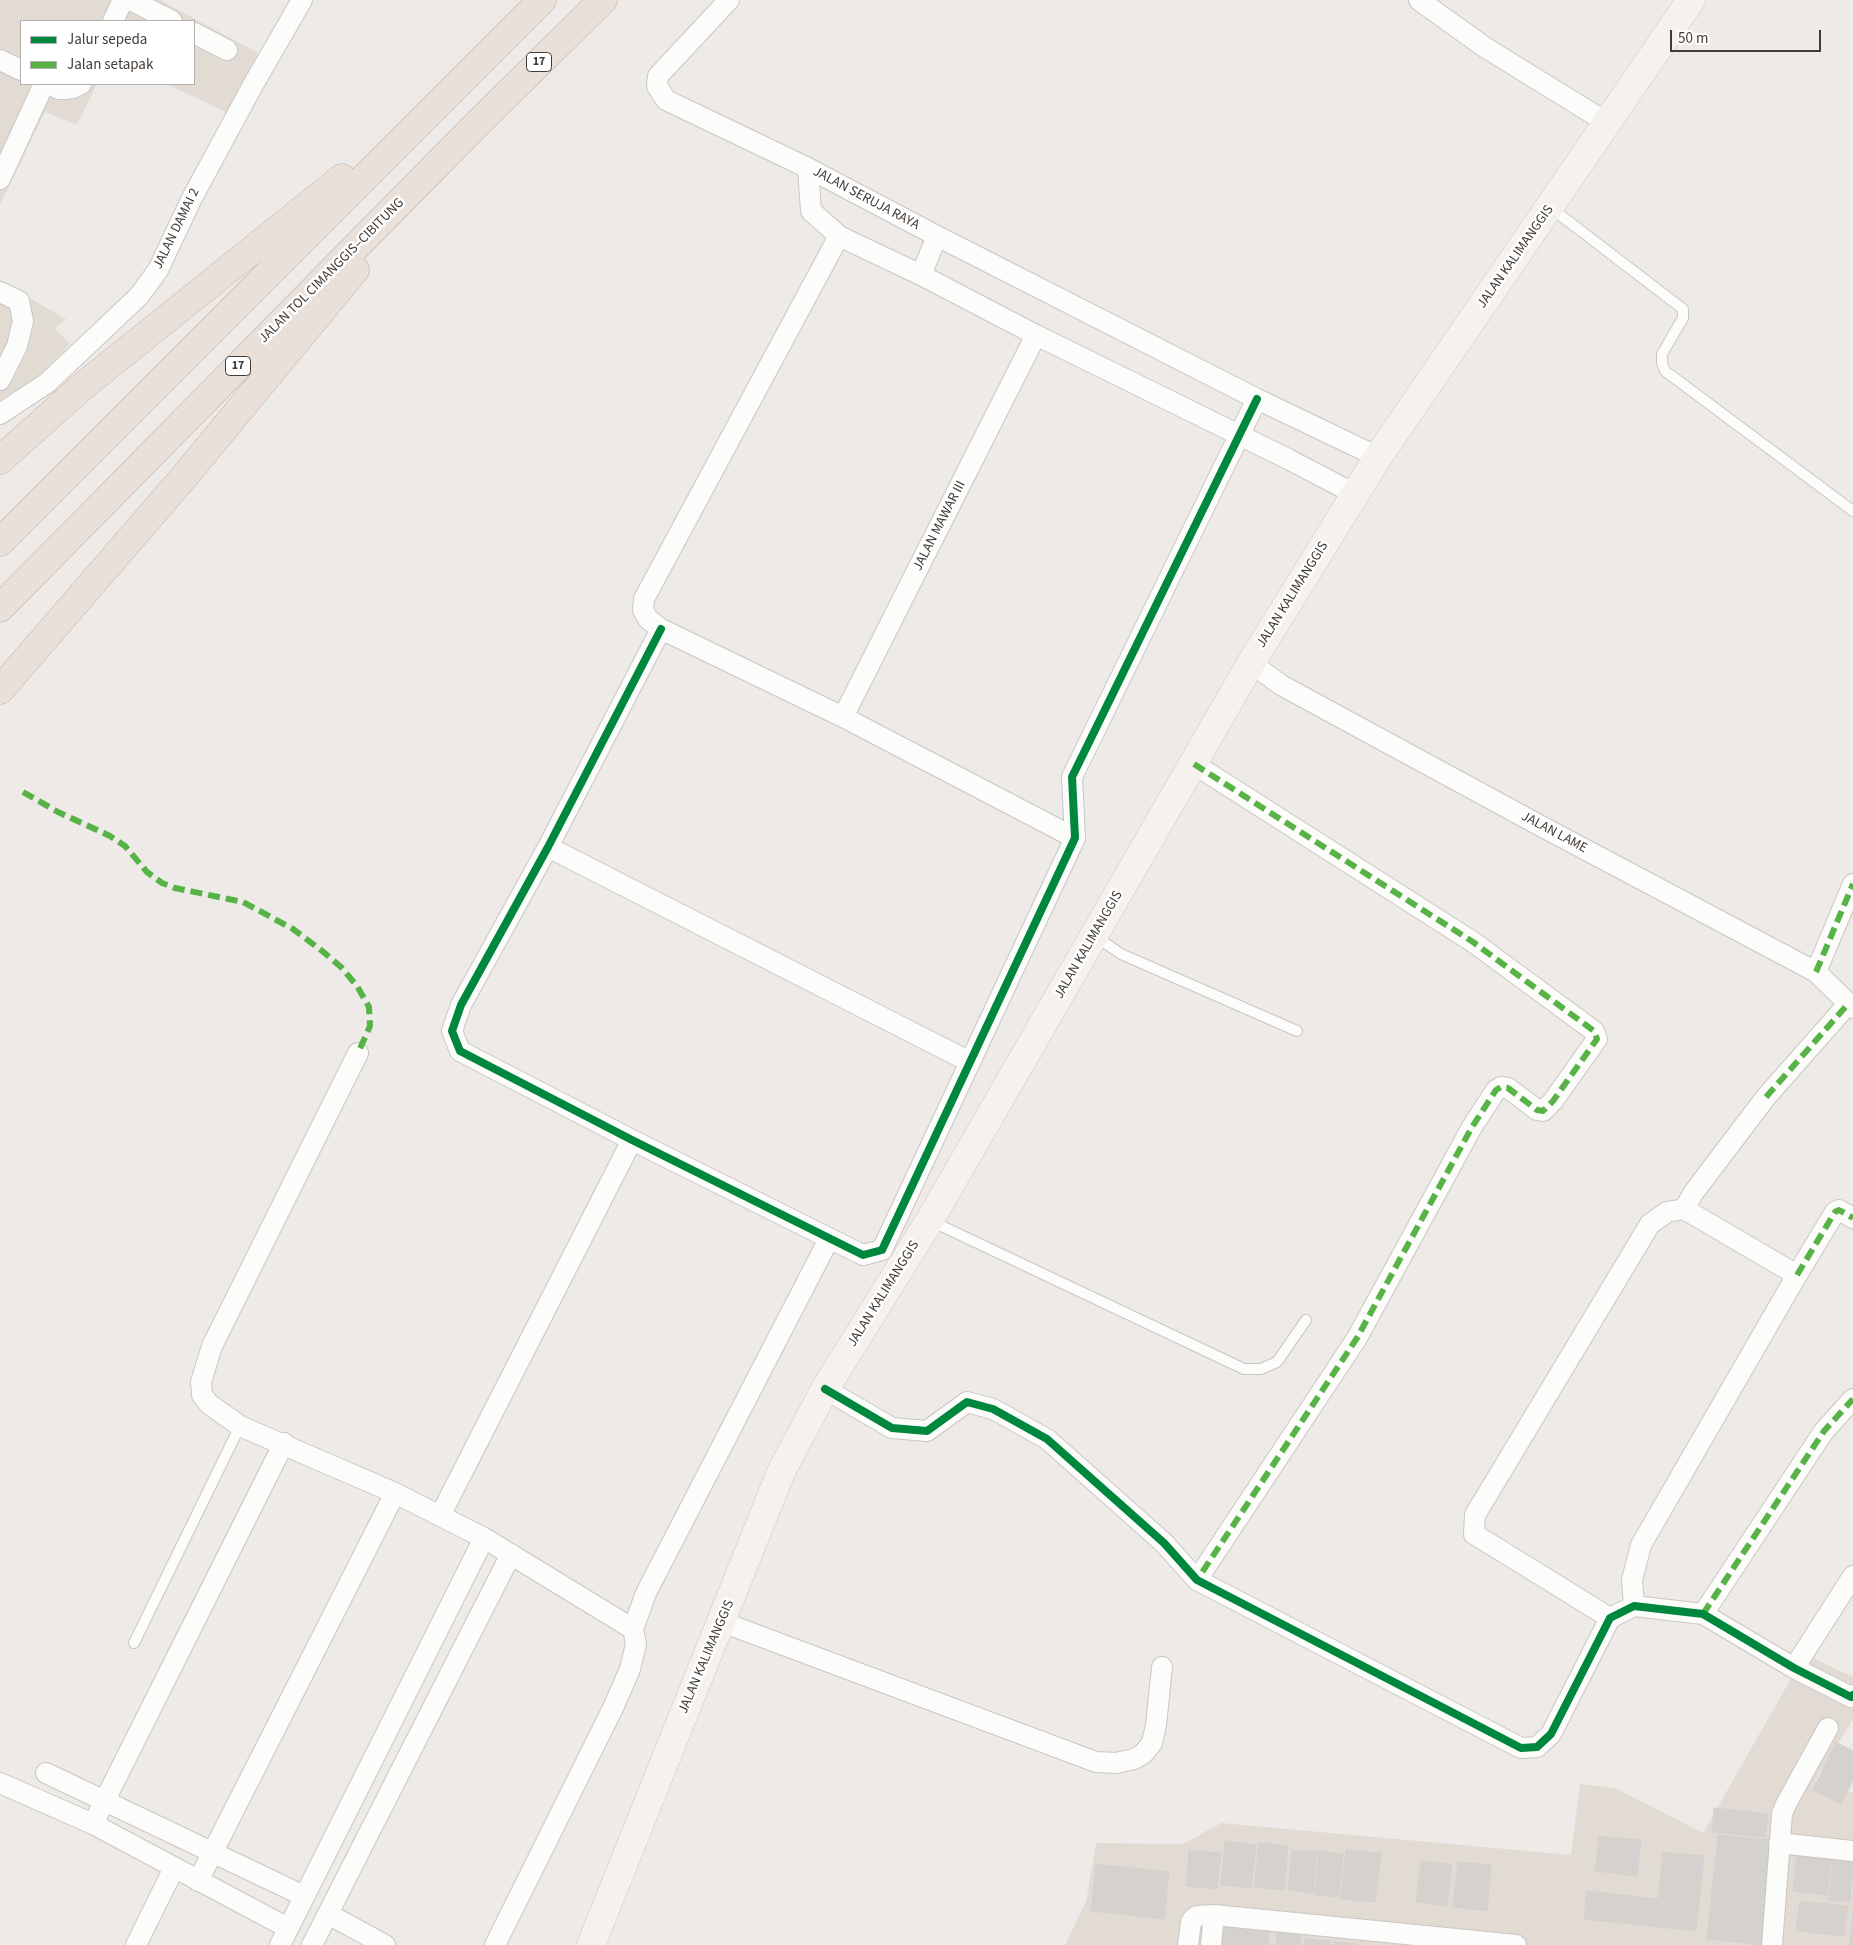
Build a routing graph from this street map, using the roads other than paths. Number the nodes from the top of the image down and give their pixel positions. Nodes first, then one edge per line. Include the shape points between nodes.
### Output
1 (123, 0) edge
2 (131, 0) edge
3 (302, 0) edge
4 (542, 0) edge
5 (603, 0) edge
6 (729, 0) edge
7 (1418, 0) edge
8 (1691, 0) edge
9 (113, 20) edge
10 (170, 20) edge
11 (195, 34) edge
12 (227, 50) dead end
13 (0, 60) edge
14 (20, 70) edge
15 (44, 85) edge
16 (51, 85) edge
17 (79, 85) edge
18 (450, 92) junction
19 (1606, 122) junction
20 (476, 125) junction
21 (808, 168) junction
22 (0, 179) edge
23 (1550, 208) junction
24 (839, 236) junction
25 (937, 236) junction
26 (921, 275) junction
27 (0, 292) edge
28 (1036, 335) junction
29 (0, 380) edge
30 (1257, 399) junction
31 (0, 414) edge
32 (1239, 435) junction
33 (1378, 457) junction
34 (0, 460) edge
35 (1355, 494) junction
36 (1853, 511) edge
37 (0, 542) edge
38 (0, 608) edge
39 (662, 629) junction
40 (1251, 663) junction
41 (0, 690) edge
42 (843, 717) junction
43 (1194, 764) junction
44 (1075, 838) junction
45 (548, 847) junction
46 (1853, 884) edge
47 (1094, 936) junction
48 (1816, 972) junction
49 (1850, 1006) edge
50 (1297, 1031) dead end
51 (358, 1053) dead end
52 (970, 1062) junction
53 (632, 1140) junction
54 (1684, 1209) junction
55 (1853, 1218) edge
56 (930, 1220) junction
57 (829, 1239) junction
58 (1796, 1275) junction
59 (1306, 1320) dead end
60 (825, 1389) junction
61 (1853, 1398) edge
62 (240, 1426) junction
63 (284, 1443) junction
64 (395, 1494) junction
65 (440, 1516) junction
66 (484, 1538) junction
67 (510, 1554) junction
68 (1853, 1576) edge
69 (1197, 1580) junction
70 (1634, 1606) junction
71 (1702, 1614) junction
72 (1610, 1618) junction
73 (722, 1622) junction
74 (633, 1629) junction
75 (134, 1643) dead end
76 (1162, 1667) dead end
77 (1794, 1668) junction
78 (1853, 1695) edge
79 (1828, 1728) dead end
80 (46, 1773) dead end
81 (0, 1783) edge
82 (105, 1801) junction
83 (93, 1824) junction
84 (340, 1826) junction
85 (366, 1838) junction
86 (1779, 1843) junction
87 (1853, 1851) edge
88 (213, 1853) junction
89 (174, 1868) junction
90 (198, 1881) junction
91 (304, 1896) junction
92 (328, 1914) junction
93 (1214, 1916) junction
94 (284, 1937) edge
95 (316, 1944) edge
96 (136, 1945) edge
97 (385, 1945) edge
98 (495, 1945) edge
99 (591, 1945) edge
100 (1188, 1945) edge
101 (1211, 1945) edge
102 (1516, 1945) edge
103 (1772, 1945) edge

1 - 9 street
2 - 10 street
3 - 31 street, JALAN DAMAI 2 via 196,190 158,270 139,296 47,383
4 - 18 highway
5 - 20 highway, JALAN TOL CIMANGGIS–CIBITUNG / 17
6 - 21 street via 658,76 657,86 666,100
7 - 19 street via 1486,48
8 - 19 main road, JALAN KALIMANGGIS
11 - 12 street
13 - 14 street
15 - 22 street
16 - 17 street via 66,89
18 - 34 highway via 82,386
18 - 37 highway
19 - 23 main road, JALAN KALIMANGGIS
20 - 38 highway, JALAN TOL CIMANGGIS–CIBITUNG / 17
20 - 41 highway via 184,477
21 - 24 street, JALAN SERUJA RAYA via 811,211
21 - 25 street, JALAN SERUJA RAYA
23 - 33 main road, JALAN KALIMANGGIS
23 - 36 lane via 1683,309 1683,318 1662,354 1665,370
24 - 26 street, JALAN SERUJA RAYA
24 - 39 street via 644,599 643,610 648,619
25 - 26 street
25 - 30 street, JALAN SERUJA RAYA
26 - 28 street, JALAN SERUJA RAYA
27 - 29 street via 19,301 23,321 17,346
28 - 32 street, JALAN SERUJA RAYA
28 - 42 street, JALAN MAWAR III
30 - 32 street
30 - 33 street, JALAN SERUJA RAYA
32 - 35 street, JALAN SERUJA RAYA
32 - 44 street via 1072,776
33 - 35 main road, JALAN KALIMANGGIS
35 - 40 main road, JALAN KALIMANGGIS
39 - 42 street
39 - 45 street
40 - 43 main road, JALAN KALIMANGGIS
40 - 48 street, JALAN LAME via 1281,685
42 - 44 street
43 - 47 main road, JALAN KALIMANGGIS
43 - 69 street via 1473,942 1594,1031 1597,1039 1543,1111 1508,1088 1496,1090 1472,1127 1357,1338
44 - 52 street
45 - 52 street
45 - 53 street via 461,1005 452,1031 460,1052
46 - 48 street
47 - 50 lane via 1121,954
47 - 56 main road, JALAN KALIMANGGIS
48 - 49 street, JALAN LAME
49 - 54 street via 1766,1097
51 - 62 street via 212,1346 201,1390 209,1404
52 - 57 street via 882,1250 863,1256
53 - 57 street
53 - 65 street
54 - 58 street
54 - 72 street via 1667,1212 1650,1224 1475,1515 1474,1534
55 - 58 street via 1839,1210 1835,1212
56 - 59 lane via 1244,1369 1261,1369 1277,1362
56 - 60 main road, JALAN KALIMANGGIS
57 - 74 street via 646,1593
58 - 70 street via 1641,1545 1632,1580
60 - 69 street via 892,1428 927,1431 966,1402 993,1409 1047,1438 1164,1543
60 - 73 main road, JALAN KALIMANGGIS via 781,1472
61 - 71 street via 1824,1431
62 - 63 street
62 - 75 lane
63 - 64 street
63 - 82 street
64 - 65 street
64 - 88 street
65 - 66 street
66 - 67 street
66 - 84 street
67 - 74 street
67 - 85 street
68 - 77 street
69 - 72 street via 1521,1748 1537,1747 1551,1734
70 - 71 street
70 - 72 street
71 - 77 street
73 - 76 street via 1096,1762 1116,1763 1134,1759 1143,1754 1152,1742
73 - 99 main road, JALAN KALIMANGGIS
74 - 98 street via 636,1644 630,1670
77 - 78 street
79 - 86 street via 1786,1804
80 - 82 street
81 - 83 street
82 - 83 street
82 - 88 street
83 - 89 street
84 - 85 street
84 - 91 street
85 - 92 street
86 - 87 street
86 - 103 street
88 - 90 street
88 - 91 street
89 - 90 street
89 - 96 street
90 - 94 street
91 - 94 street
92 - 95 street
92 - 97 street
93 - 100 street via 1193,1919
93 - 101 street
93 - 102 street

